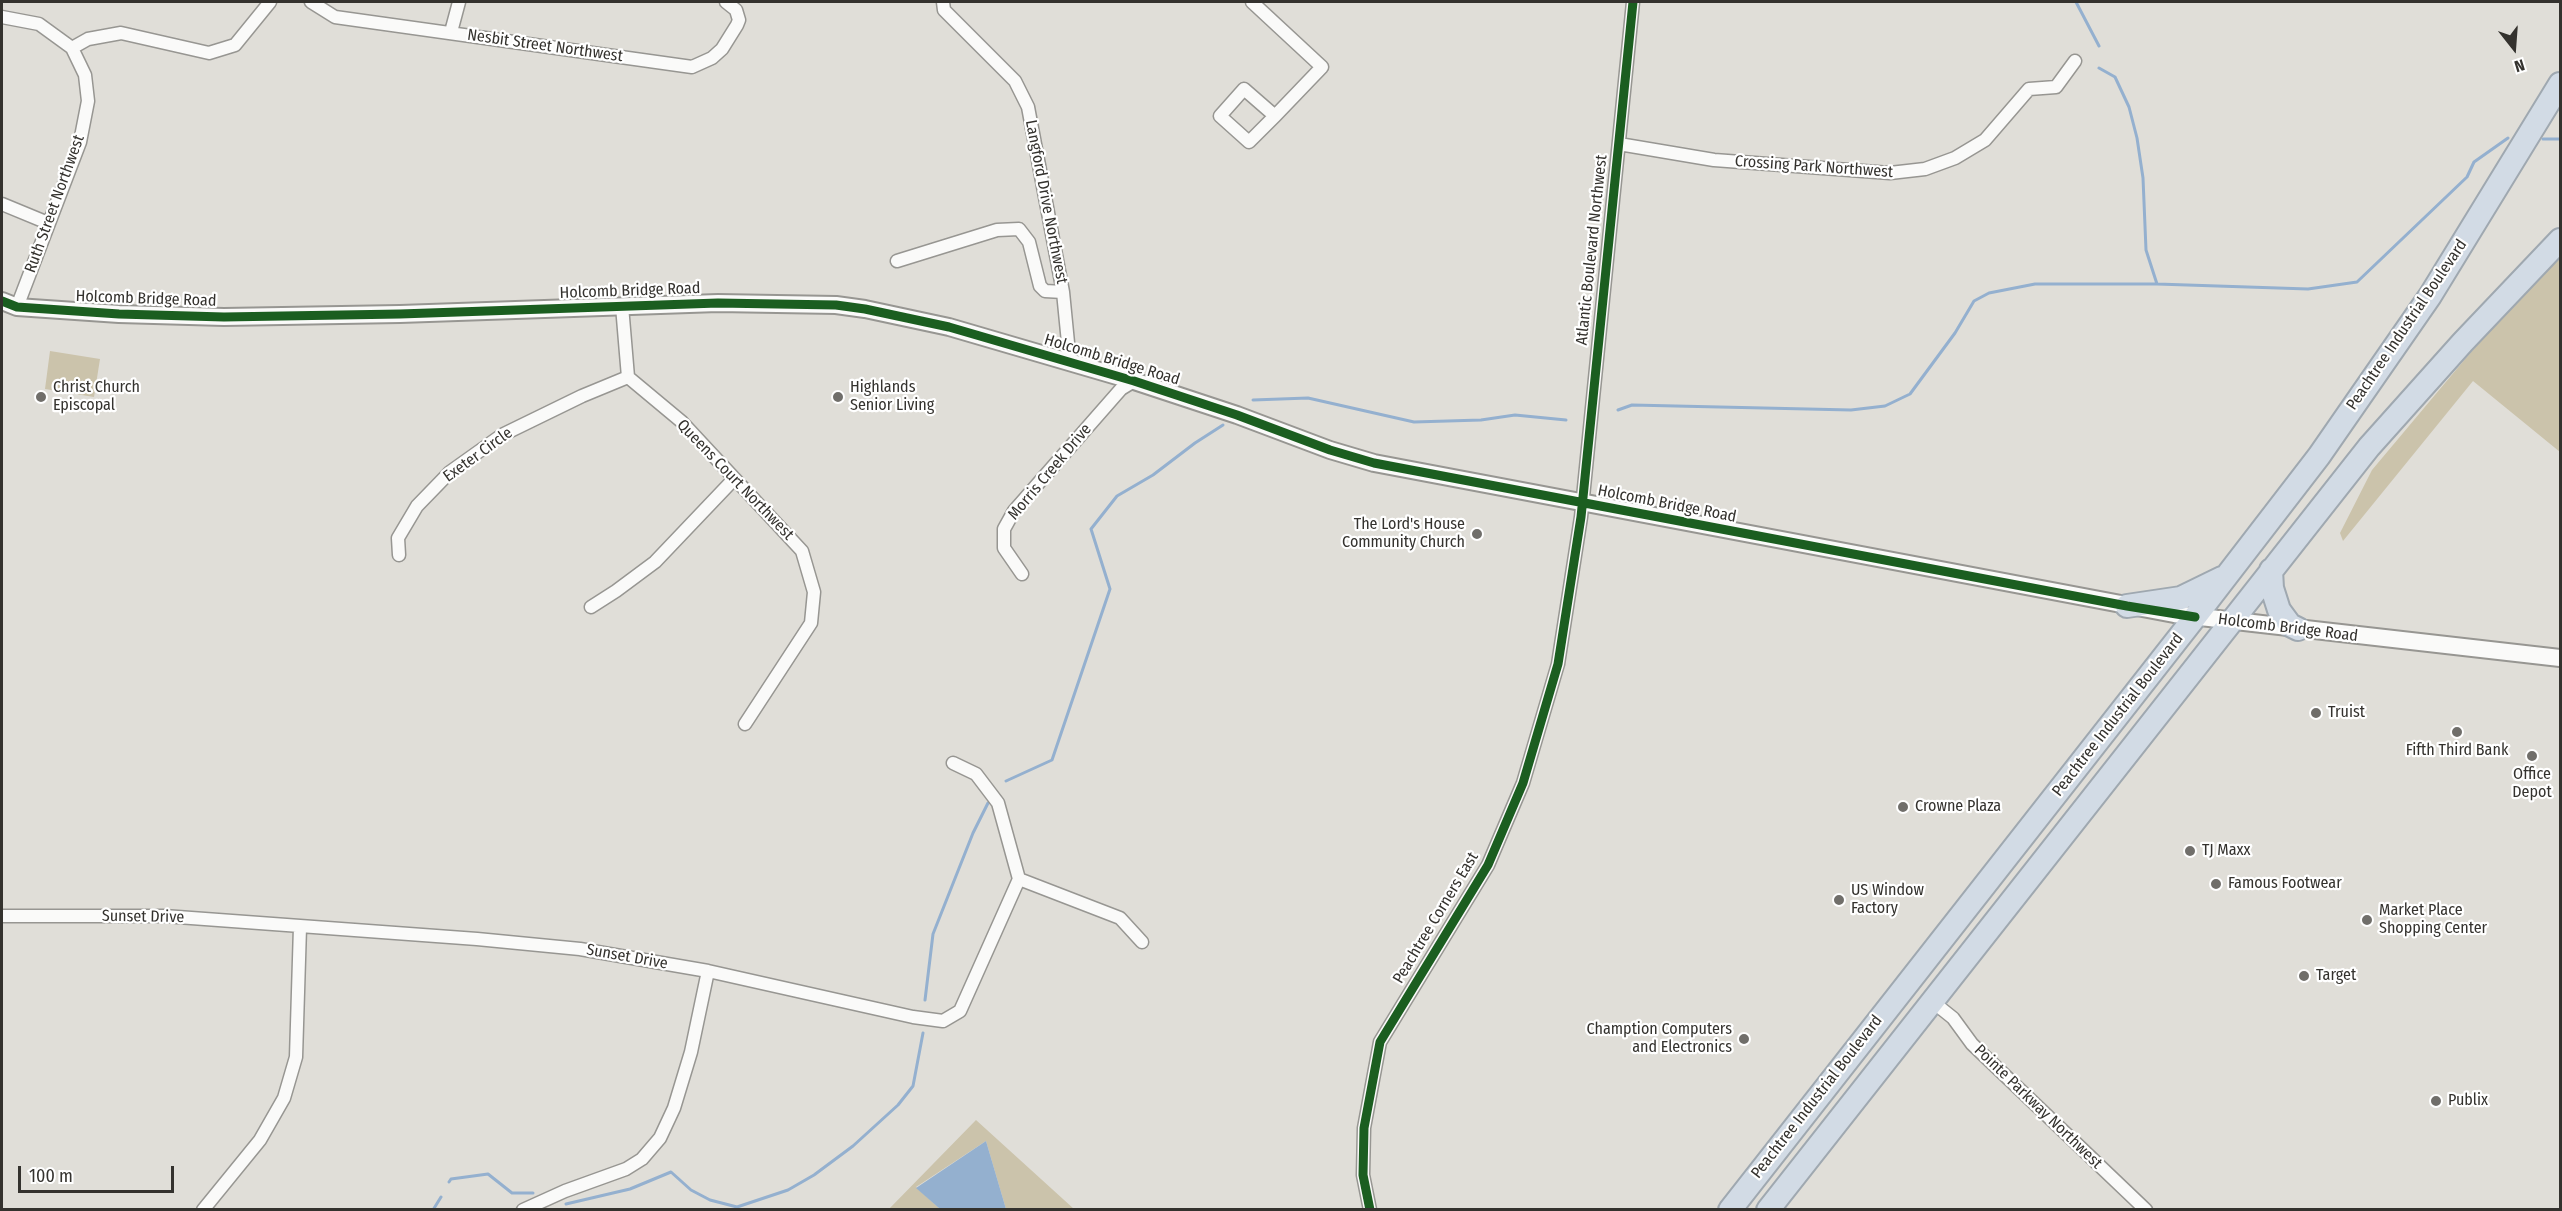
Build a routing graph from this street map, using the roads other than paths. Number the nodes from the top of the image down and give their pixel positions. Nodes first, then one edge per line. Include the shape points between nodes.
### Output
1 (270, 2) edge
2 (311, 2) edge
3 (459, 2) edge
4 (726, 2) edge
5 (943, 2) edge
6 (1251, 2) edge
7 (1633, 2) edge
8 (2, 17) edge
9 (451, 32) junction
10 (72, 48) junction
11 (2074, 61) dead end
12 (2560, 84) edge
13 (1275, 116) junction
14 (1619, 144) junction
15 (2, 204) edge
16 (48, 223) junction
17 (2560, 240) edge
18 (897, 261) dead end
19 (1063, 292) junction
20 (9, 304) edge
21 (622, 306) junction
22 (1070, 363) junction
23 (628, 377) junction
24 (1134, 381) junction
25 (735, 479) junction
26 (1582, 503) junction
27 (399, 555) dead end
28 (2271, 570) junction
29 (1022, 574) dead end
30 (2228, 575) junction
31 (2127, 606) junction
32 (591, 607) dead end
33 (2195, 617) junction
34 (2230, 622) junction
35 (2298, 630) junction
36 (2560, 658) edge
37 (745, 724) dead end
38 (953, 763) dead end
39 (1019, 879) junction
40 (2, 916) edge
41 (300, 927) junction
42 (1142, 942) dead end
43 (708, 971) junction
44 (1933, 1002) junction
45 (203, 1209) edge
46 (523, 1209) edge
47 (1370, 1209) edge
48 (1730, 1209) edge
49 (1768, 1209) edge
50 (2146, 1209) edge

1 - 10 street via 235,45 209,53 121,33 88,39
2 - 9 street, Nesbit Street Northwest via 335,17
3 - 9 street
4 - 9 street, Nesbit Street Northwest via 736,10 737,25 717,53 692,67
5 - 19 street, Langford Drive Northwest via 944,10 1015,81 1028,106
6 - 13 street via 1322,67
7 - 14 street, Atlantic Boulevard Northwest
8 - 10 street, Ruth Street Northwest via 39,24
10 - 16 street, Ruth Street Northwest via 85,75 88,101 80,142
11 - 14 street, Crossing Park Northwest via 2056,87 2029,89 1985,140 1924,169 1890,173 1714,160
12 - 30 highway, Peachtree Industrial Boulevard via 2424,305 2319,456
13 - 13 street via 1250,142 1220,116 1244,89
14 - 26 street, Atlantic Boulevard Northwest
15 - 16 street
16 - 20 street, Ruth Street Northwest
17 - 28 highway, Peachtree Industrial Boulevard via 2369,447
18 - 19 street via 997,230 1019,229 1029,242 1040,286 1046,291
19 - 22 street, Langford Drive Northwest
20 - 21 street, Holcomb Bridge Road via 119,314 224,317
21 - 22 street, Holcomb Bridge Road via 836,305 949,327
21 - 23 street
22 - 24 street, Holcomb Bridge Road
23 - 25 street, Queens Court Northwest via 682,423
23 - 27 street, Exeter Circle via 502,435 450,472 412,514 398,538
24 - 26 street, Holcomb Bridge Road via 1374,463
24 - 29 street, Morris Creek Drive via 1121,389 1014,511 1004,529 1004,548
25 - 32 street via 655,562
25 - 37 street, Queens Court Northwest via 802,551 814,592 812,623
26 - 31 street, Holcomb Bridge Road
26 - 47 street, Peachtree Corners East via 1558,664 1523,783 1488,865 1380,1042 1364,1128 1363,1175
28 - 34 highway, Peachtree Industrial Boulevard
28 - 35 highway via 2279,610
30 - 31 highway via 2181,598
30 - 33 highway, Peachtree Industrial Boulevard
31 - 33 street, Holcomb Bridge Road
33 - 34 street, Holcomb Bridge Road
33 - 48 highway, Peachtree Industrial Boulevard
34 - 35 street, Holcomb Bridge Road
34 - 44 highway, Peachtree Industrial Boulevard
35 - 36 street, Holcomb Bridge Road
38 - 39 street via 976,774 998,804
39 - 42 street via 1120,918
39 - 43 street, Sunset Drive via 960,1011 943,1021
40 - 41 street, Sunset Drive via 164,916
41 - 43 street, Sunset Drive via 580,949
41 - 45 street via 296,1057 284,1098 260,1140
43 - 46 street via 691,1052 660,1138 642,1159 626,1169
44 - 49 highway, Peachtree Industrial Boulevard
44 - 50 street, Pointe Parkway Northwest via 1953,1018 1991,1063

